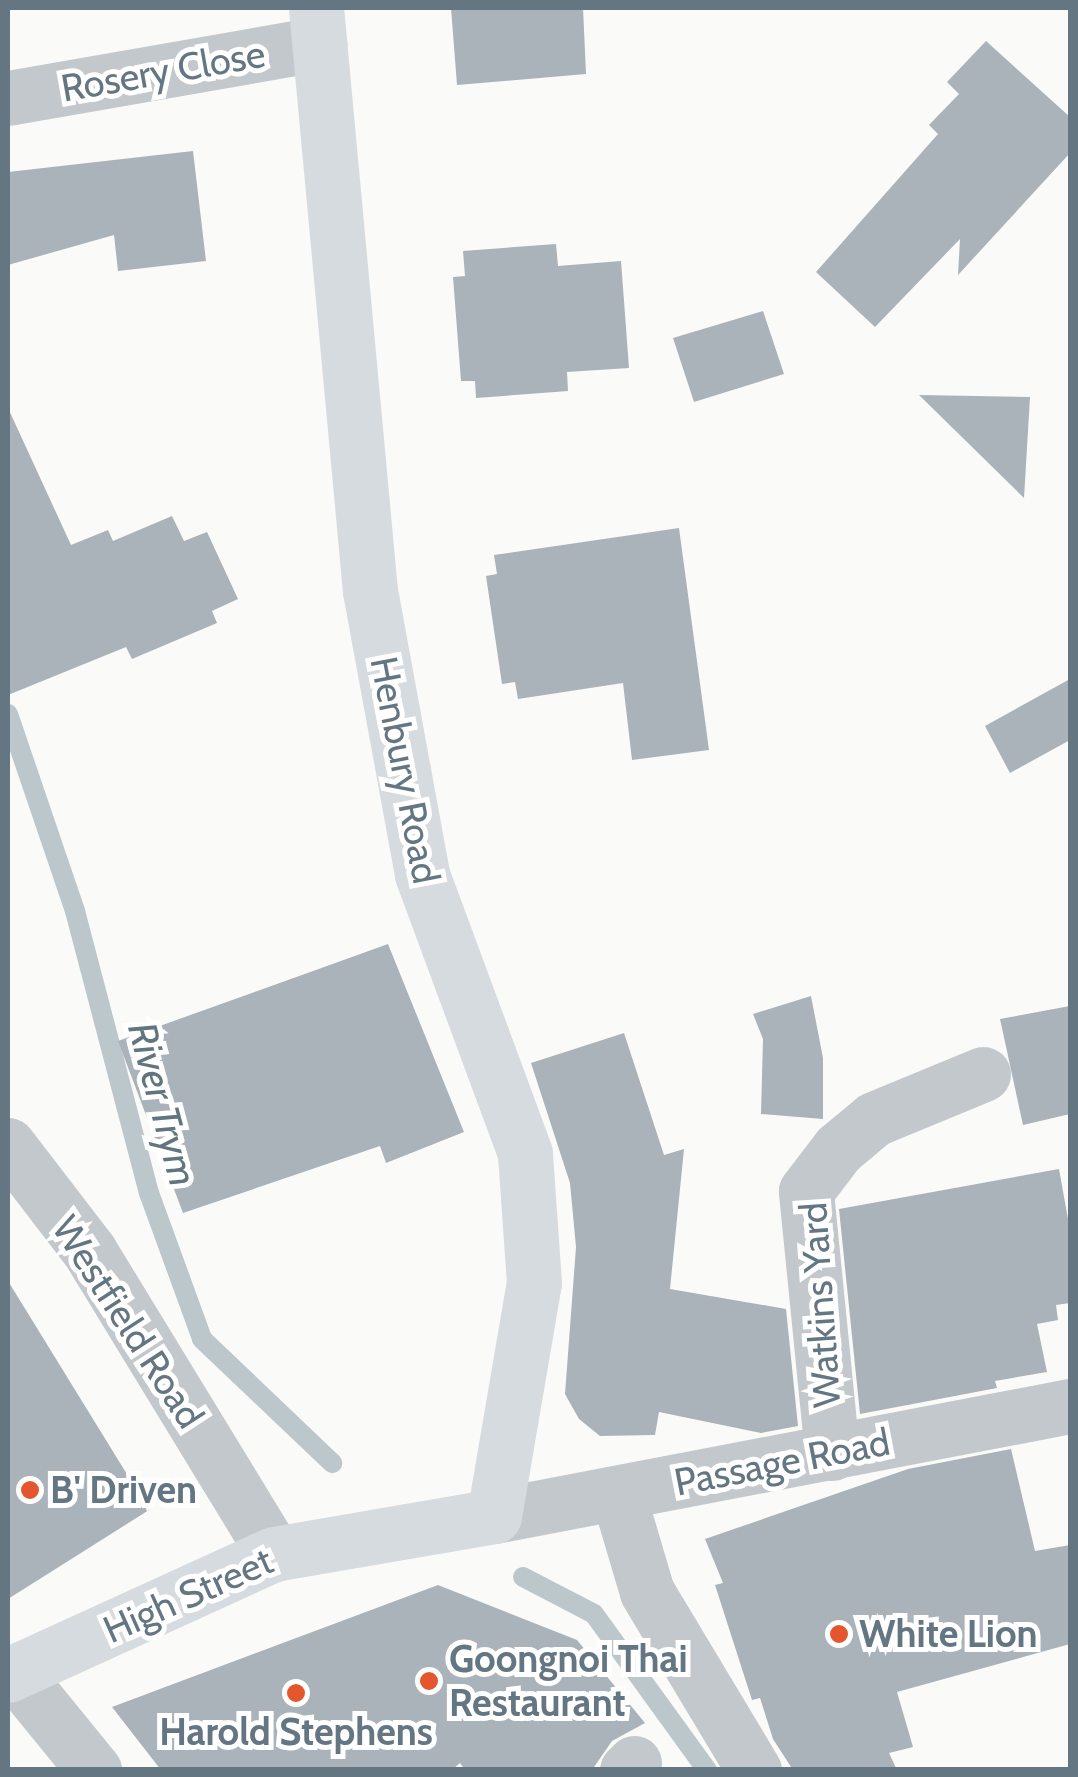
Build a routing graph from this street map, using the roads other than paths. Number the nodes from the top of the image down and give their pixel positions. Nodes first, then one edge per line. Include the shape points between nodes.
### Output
1 (318, 26) edge
2 (8, 98) edge
3 (983, 1074) dead end
4 (8, 1146) edge
5 (1070, 1406) edge
6 (832, 1453) junction
7 (618, 1494) junction
8 (494, 1516) junction
9 (274, 1554) junction
10 (11, 1674) edge
11 (94, 1770) edge
12 (754, 1770) edge

1 - 2 street, Rosery Close
1 - 8 main road, Henbury Road via 370,591 422,874 525,1153 534,1283
3 - 6 street, Watkins Yard via 874,1119 838,1149 806,1192
4 - 9 street, Westfield Road via 90,1252
5 - 6 street, Passage Road
6 - 7 street, Passage Road
7 - 8 street, Passage Road
7 - 12 street via 647,1592
8 - 9 main road, High Street
9 - 10 main road, High Street
10 - 11 street

